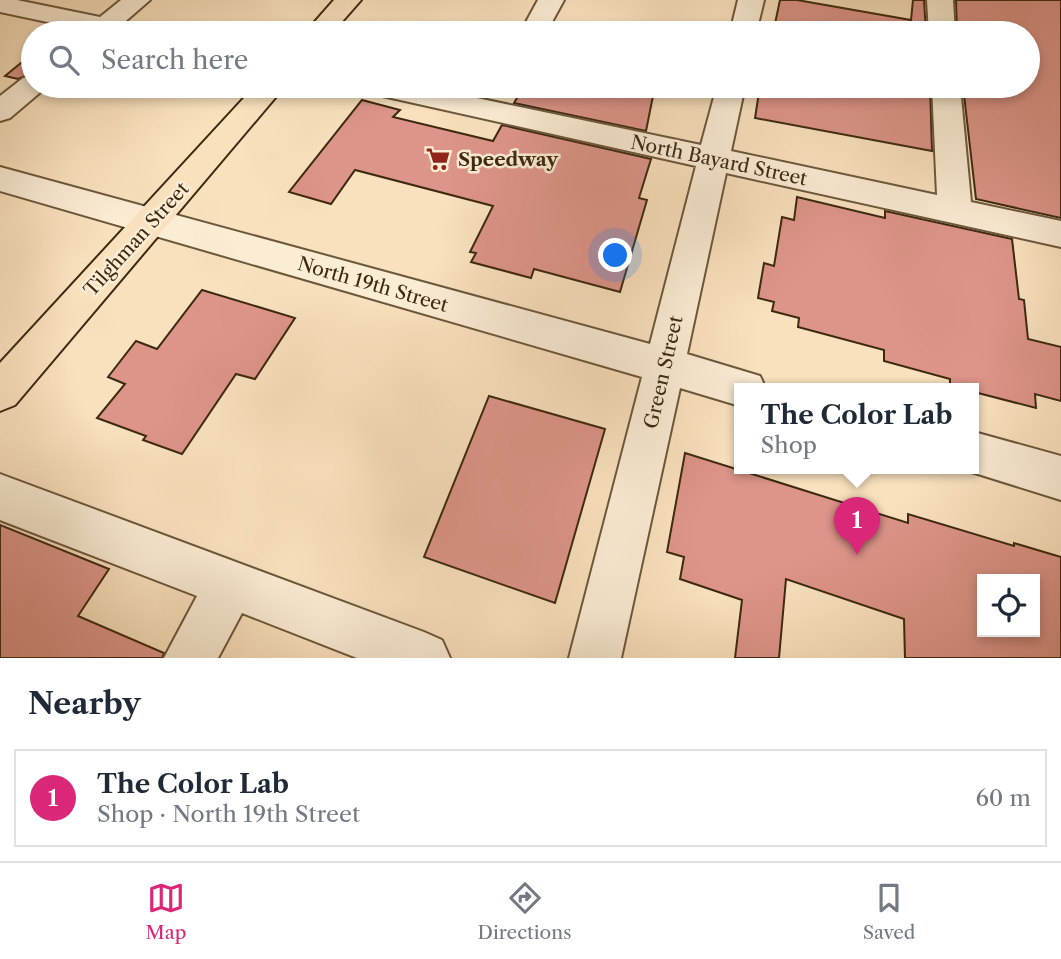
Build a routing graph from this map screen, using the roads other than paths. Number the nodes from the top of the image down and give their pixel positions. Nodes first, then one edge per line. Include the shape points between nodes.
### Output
1 (137, 0) edge
2 (348, 0) edge
3 (551, 0) edge
4 (751, 0) edge
5 (940, 0) edge
6 (0, 4) edge
7 (65, 21) edge
8 (111, 21) edge
9 (329, 21) edge
10 (540, 21) edge
11 (746, 21) edge
12 (941, 21) edge
13 (21, 94) edge
14 (260, 98) edge
15 (497, 98) edge
16 (728, 98) edge
17 (947, 98) edge
18 (0, 111) edge
19 (714, 158) junction
20 (0, 179) edge
21 (955, 211) junction
22 (152, 221) junction
23 (1061, 234) edge
24 (664, 366) junction
25 (734, 386) edge
26 (0, 392) edge
27 (979, 454) edge
28 (1061, 478) edge
29 (0, 497) edge
30 (231, 584) junction
31 (190, 658) edge
32 (424, 658) edge
33 (595, 658) edge

1 - 8 street
2 - 9 main road
3 - 10 street
4 - 11 street
5 - 12 street
6 - 7 street
13 - 18 street
14 - 22 main road, Tilghman Street
15 - 19 street, North Bayard Street
16 - 19 street, Green Street
17 - 21 street
19 - 21 street, North Bayard Street
19 - 24 street, Green Street
20 - 22 street, North 19th Street
21 - 23 street, North Bayard Street
22 - 24 street, North 19th Street
22 - 26 main road, Tilghman Street
24 - 25 street, North 19th Street
24 - 33 street, Green Street
27 - 28 street
29 - 30 street
30 - 31 street
30 - 32 street

